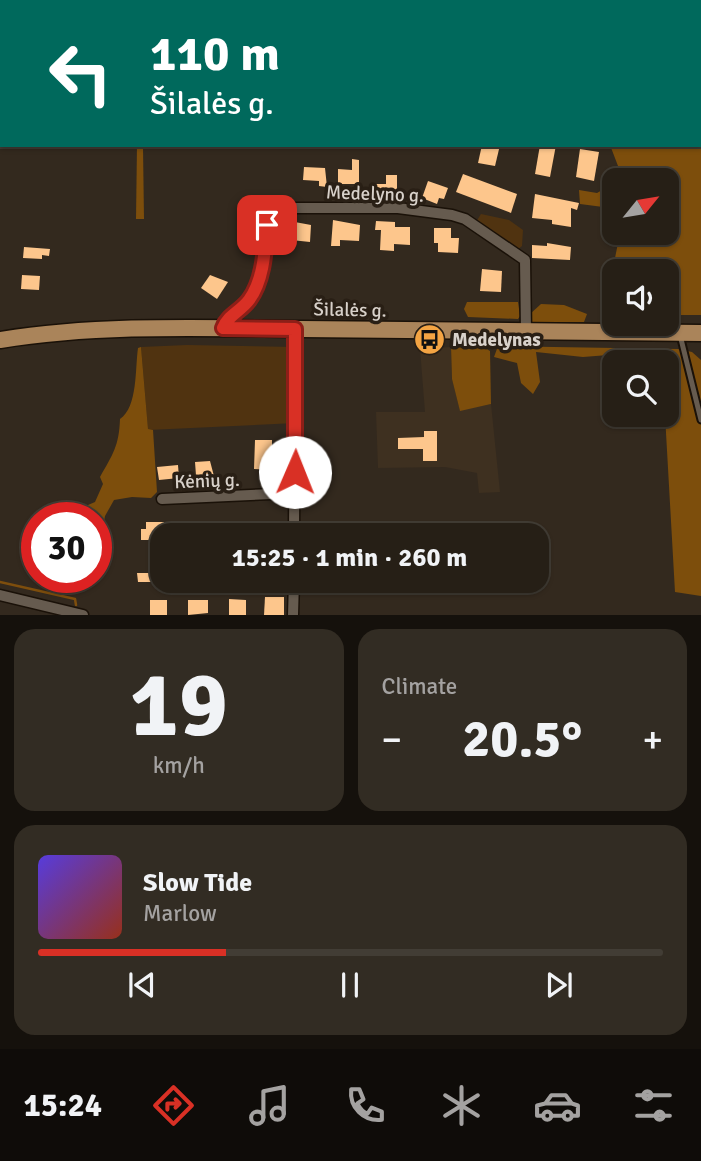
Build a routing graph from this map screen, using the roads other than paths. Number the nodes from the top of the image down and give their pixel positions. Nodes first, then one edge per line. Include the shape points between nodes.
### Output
1 (223, 328) junction
2 (295, 329) junction
3 (526, 332) junction
4 (680, 333) junction
5 (701, 334) edge
6 (0, 340) edge
7 (701, 420) edge
8 (295, 493) junction
9 (162, 499) dead end
10 (294, 523) edge
11 (294, 593) edge
12 (0, 595) edge
13 (83, 615) edge
14 (293, 615) edge

1 - 2 main road, Šilalės g.
1 - 3 street, Medelyno g. via 251,298 265,256 271,214 280,208 385,208 465,219 525,260
1 - 6 main road, Šilalės g.
2 - 3 main road, Šilalės g.
2 - 8 street
3 - 4 main road, Šilalės g.
4 - 5 main road, Šilalės g.
4 - 7 lane
8 - 9 street, Kėnių g.
8 - 10 street
11 - 14 street
12 - 13 street

